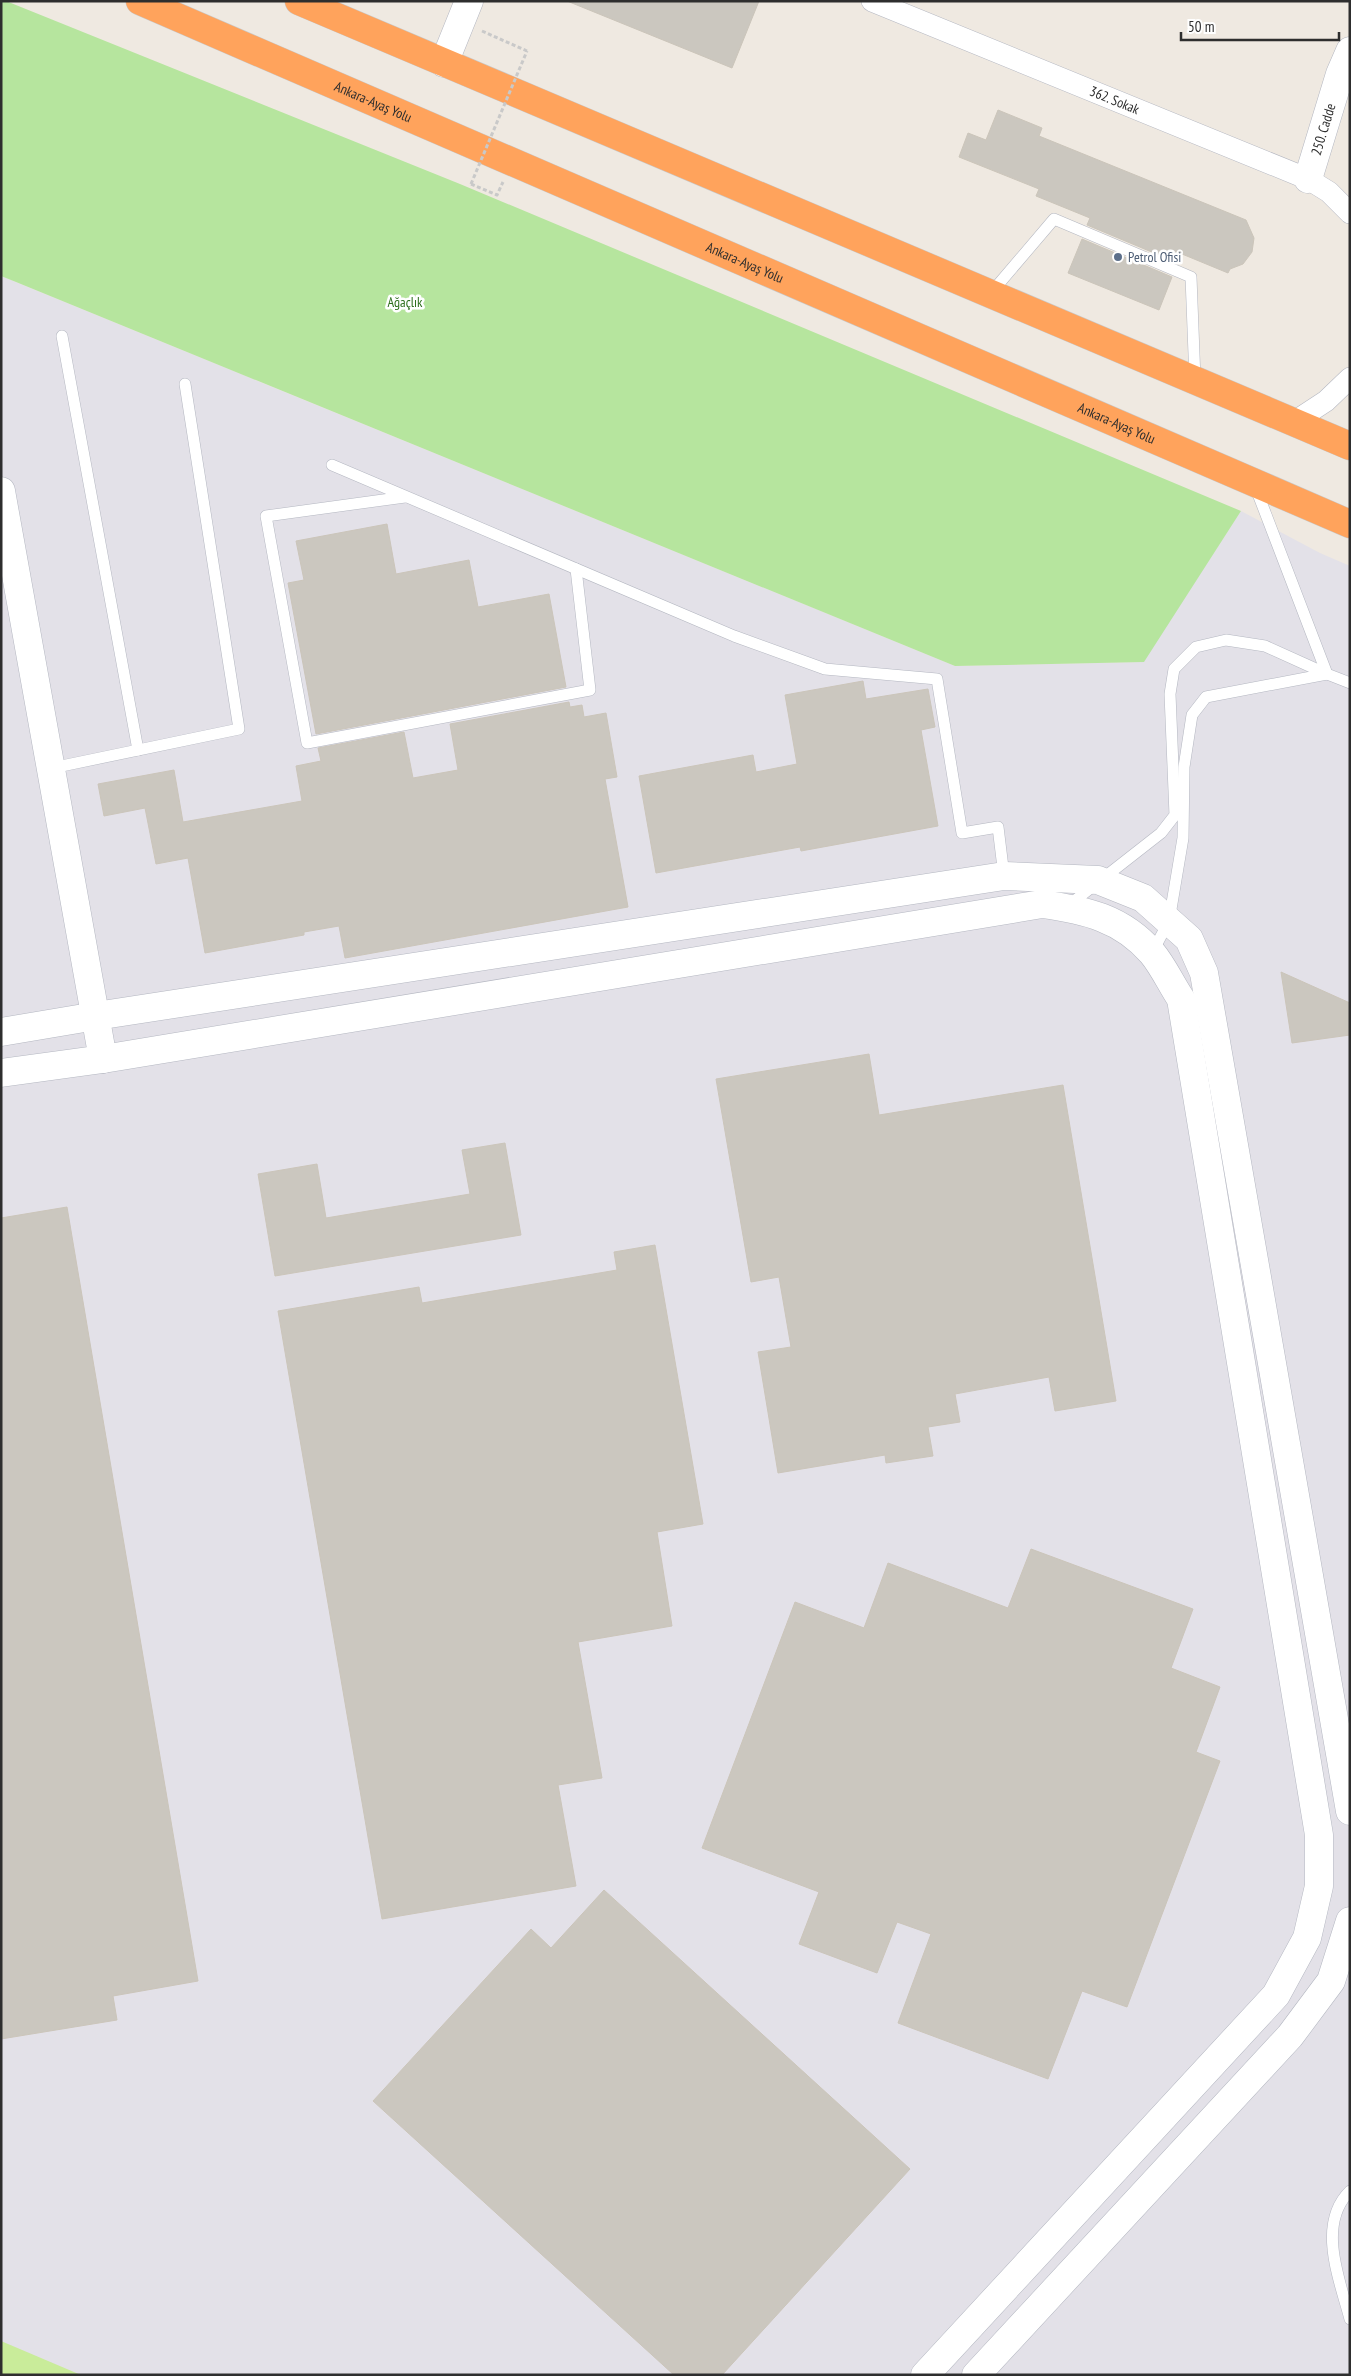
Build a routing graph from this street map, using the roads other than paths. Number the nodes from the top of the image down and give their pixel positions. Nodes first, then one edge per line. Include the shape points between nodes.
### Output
1 (140, 1) edge
2 (299, 1) edge
3 (469, 1) edge
4 (872, 1) edge
5 (905, 8) edge
6 (1350, 51) edge
7 (444, 62) junction
8 (1308, 179) junction
9 (1350, 213) edge
10 (991, 294) junction
11 (62, 336) dead end
12 (1350, 378) edge
13 (1195, 380) junction
14 (185, 384) dead end
15 (1294, 422) junction
16 (1350, 446) edge
17 (332, 465) dead end
18 (1253, 482) junction
19 (1, 490) edge
20 (407, 496) junction
21 (1350, 524) edge
22 (576, 569) junction
23 (1327, 674) junction
24 (1350, 683) edge
25 (138, 750) junction
26 (52, 768) junction
27 (1004, 876) junction
28 (1098, 880) junction
29 (1067, 908) junction
30 (1169, 921) junction
31 (1152, 953) junction
32 (96, 1016) junction
33 (1, 1032) edge
34 (104, 1059) junction
35 (1, 1073) edge
36 (1350, 1811) edge
37 (1350, 1921) edge
38 (1350, 2191) edge
39 (1350, 2319) edge
40 (925, 2375) edge
41 (976, 2375) edge

1 - 18 highway, Ankara-Ayaş Yolu
2 - 7 highway
3 - 7 street
4 - 5 street, 362. Sokak
5 - 8 street, 362. Sokak
6 - 8 street, 250. Cadde
7 - 10 highway
8 - 9 street, 362. Sokak via 1329,192
10 - 13 highway
10 - 13 lane via 1054,219 1190,277
11 - 25 lane
12 - 15 street via 1326,401
13 - 15 highway
14 - 25 lane via 239,729
15 - 16 highway
17 - 20 lane
18 - 21 highway, Ankara-Ayaş Yolu
18 - 23 lane
19 - 26 street
20 - 22 lane
20 - 22 lane via 266,516 307,743 590,690
22 - 27 lane via 734,636 825,669 937,680 962,833 998,827
23 - 24 lane
23 - 28 lane via 1265,646 1226,640 1196,647 1174,669 1170,694 1176,815 1161,833
23 - 30 lane via 1206,697 1192,715 1184,767 1183,838
25 - 26 lane
26 - 32 street
27 - 28 street
27 - 32 street
28 - 29 lane
28 - 30 street via 1143,898
29 - 31 street via 1082,910 1117,924
29 - 34 street via 1042,904
30 - 31 lane
30 - 36 street via 1189,939 1204,973
31 - 40 street via 1181,999 1319,1835 1319,1886 1308,1938 1276,1995
32 - 33 street
32 - 34 street
34 - 35 street
37 - 41 street via 1330,1981 1290,2036
38 - 39 lane via 1334,2218 1332,2239

